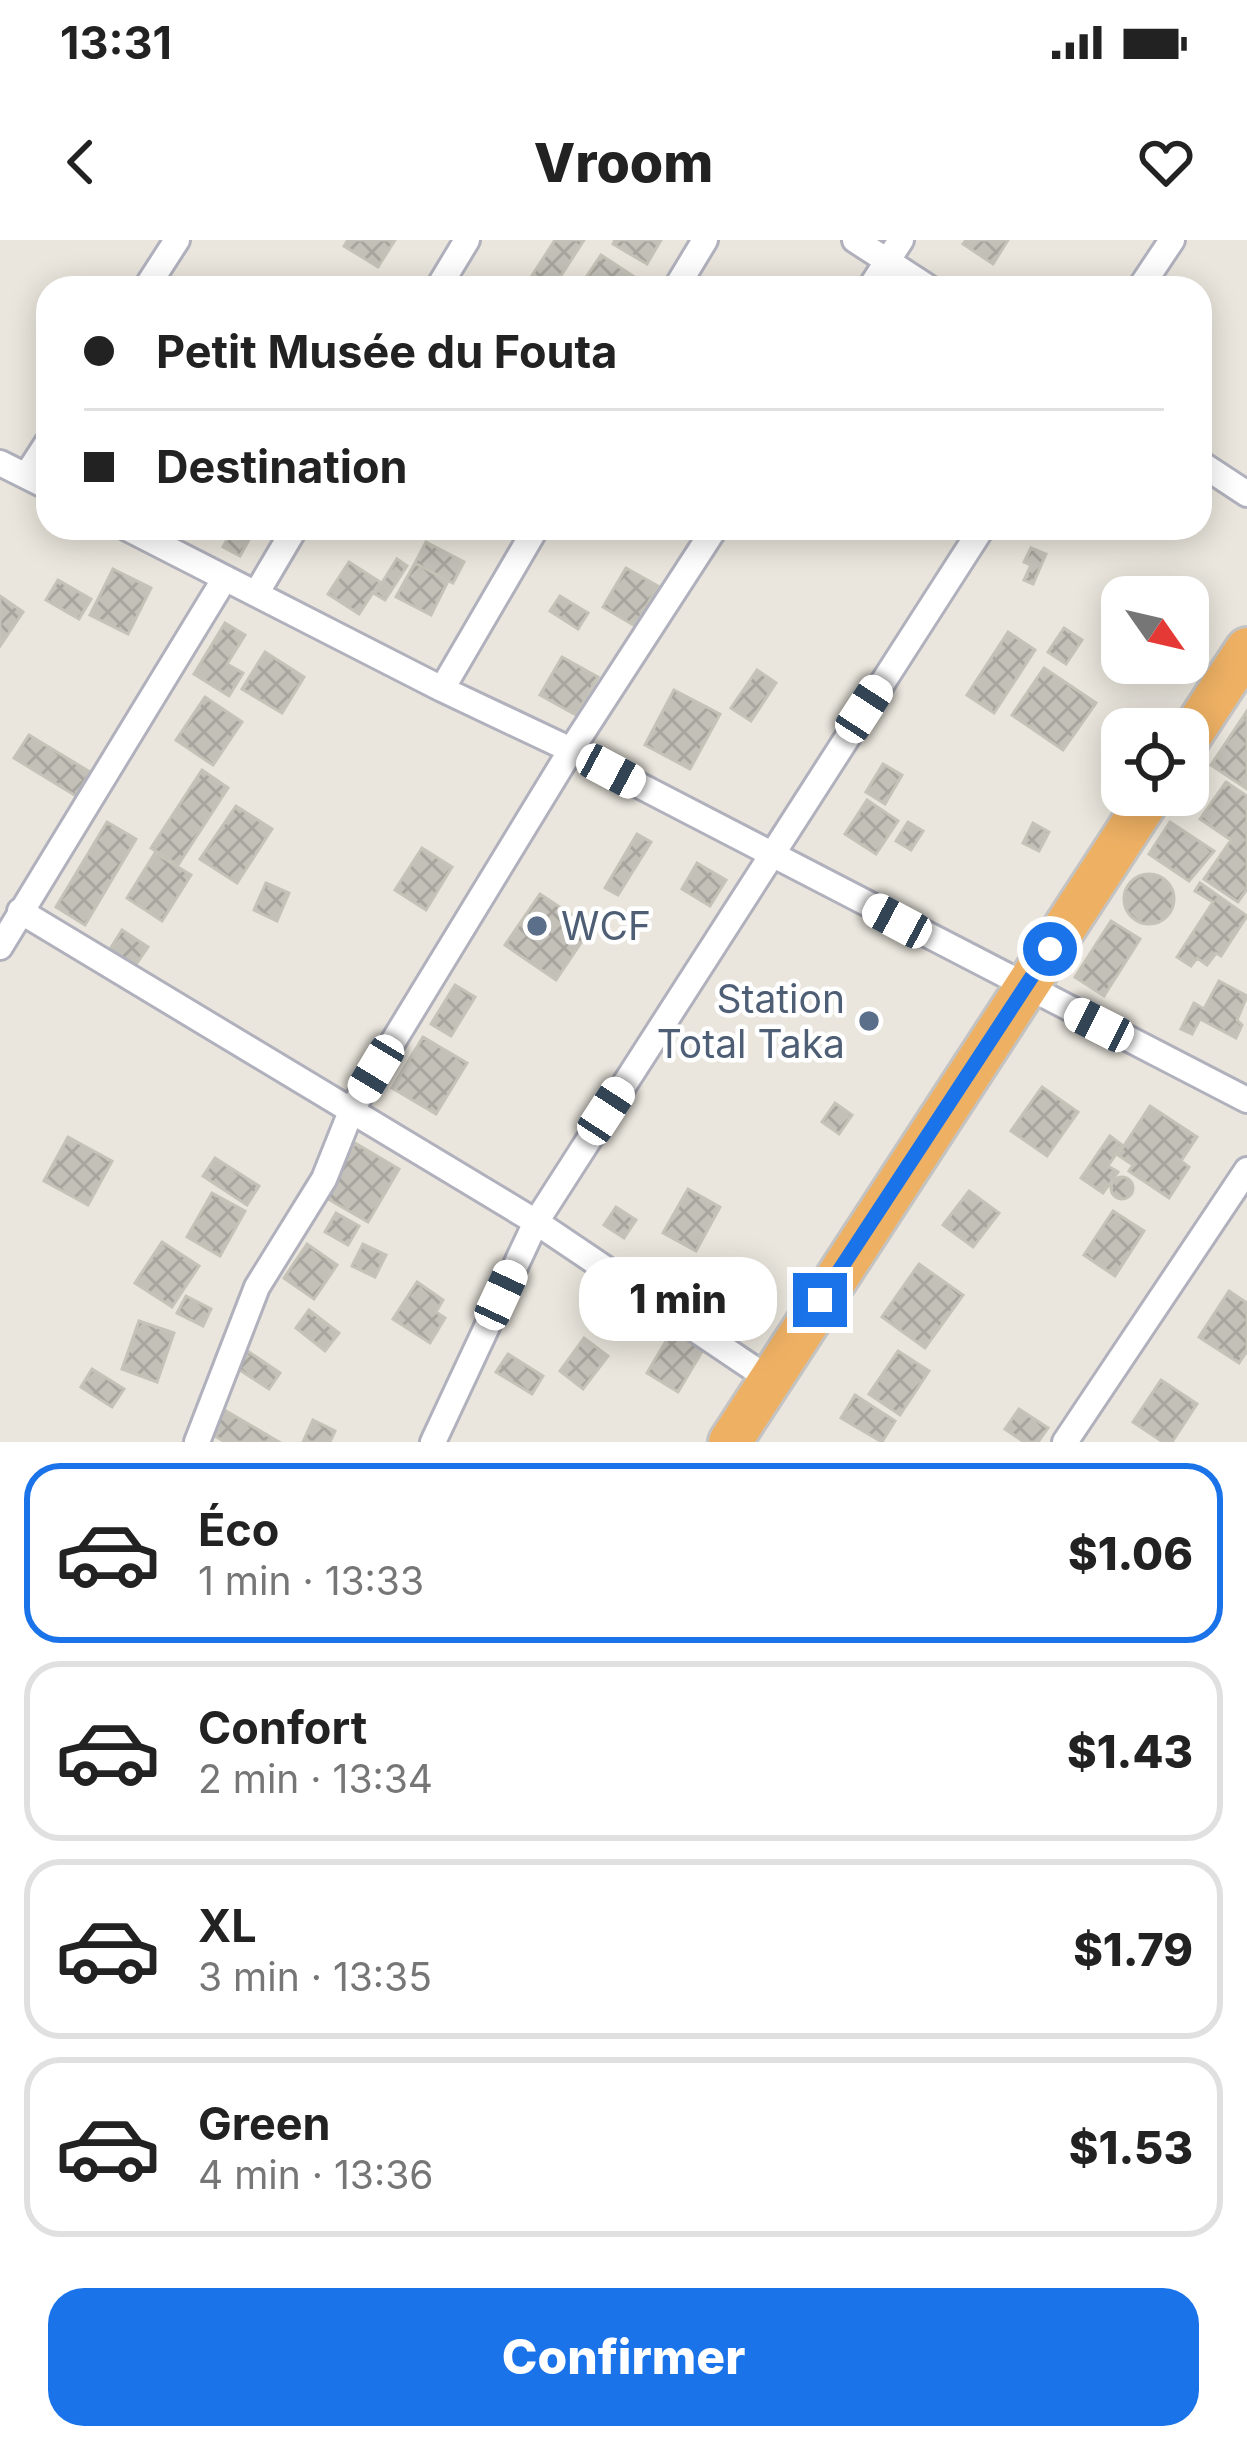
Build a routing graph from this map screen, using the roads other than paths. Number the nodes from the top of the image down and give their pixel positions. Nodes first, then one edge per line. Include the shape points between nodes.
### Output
1 (177, 240) edge
2 (467, 240) edge
3 (704, 240) edge
4 (855, 240) edge
5 (1172, 240) edge
6 (894, 250) edge
7 (154, 276) edge
8 (445, 276) edge
9 (683, 276) edge
10 (878, 276) edge
11 (918, 276) edge
12 (1148, 276) edge
13 (0, 463) edge
14 (1212, 472) edge
15 (36, 481) edge
16 (1247, 494) edge
17 (151, 540) edge
18 (288, 540) edge
19 (529, 540) edge
20 (707, 540) edge
21 (974, 540) edge
22 (225, 578) junction
23 (256, 594) junction
24 (1247, 649) edge
25 (442, 689) junction
26 (1208, 708) edge
27 (571, 750) junction
28 (1137, 816) edge
29 (770, 854) junction
30 (20, 910) junction
31 (0, 946) edge
32 (1024, 988) junction
33 (1247, 1100) edge
34 (352, 1109) junction
35 (1247, 1170) edge
36 (536, 1222) junction
37 (769, 1379) junction
38 (197, 1442) edge
39 (433, 1442) edge
40 (730, 1442) edge
41 (1065, 1442) edge

1 - 7 street
2 - 8 street
3 - 9 street
4 - 6 street
5 - 12 street
6 - 10 street
6 - 11 street
13 - 15 street
14 - 16 street
17 - 22 street
18 - 23 street
19 - 25 street
20 - 27 street
21 - 29 street
22 - 23 street
22 - 30 street
23 - 25 street
24 - 26 highway
25 - 27 street
27 - 29 street
27 - 34 street
28 - 32 highway
29 - 32 street
29 - 36 street
30 - 31 street
30 - 34 street
32 - 33 street
32 - 37 highway
34 - 36 street
34 - 38 street via 324,1179 257,1287
35 - 41 street
36 - 37 street
36 - 39 street
37 - 40 highway

